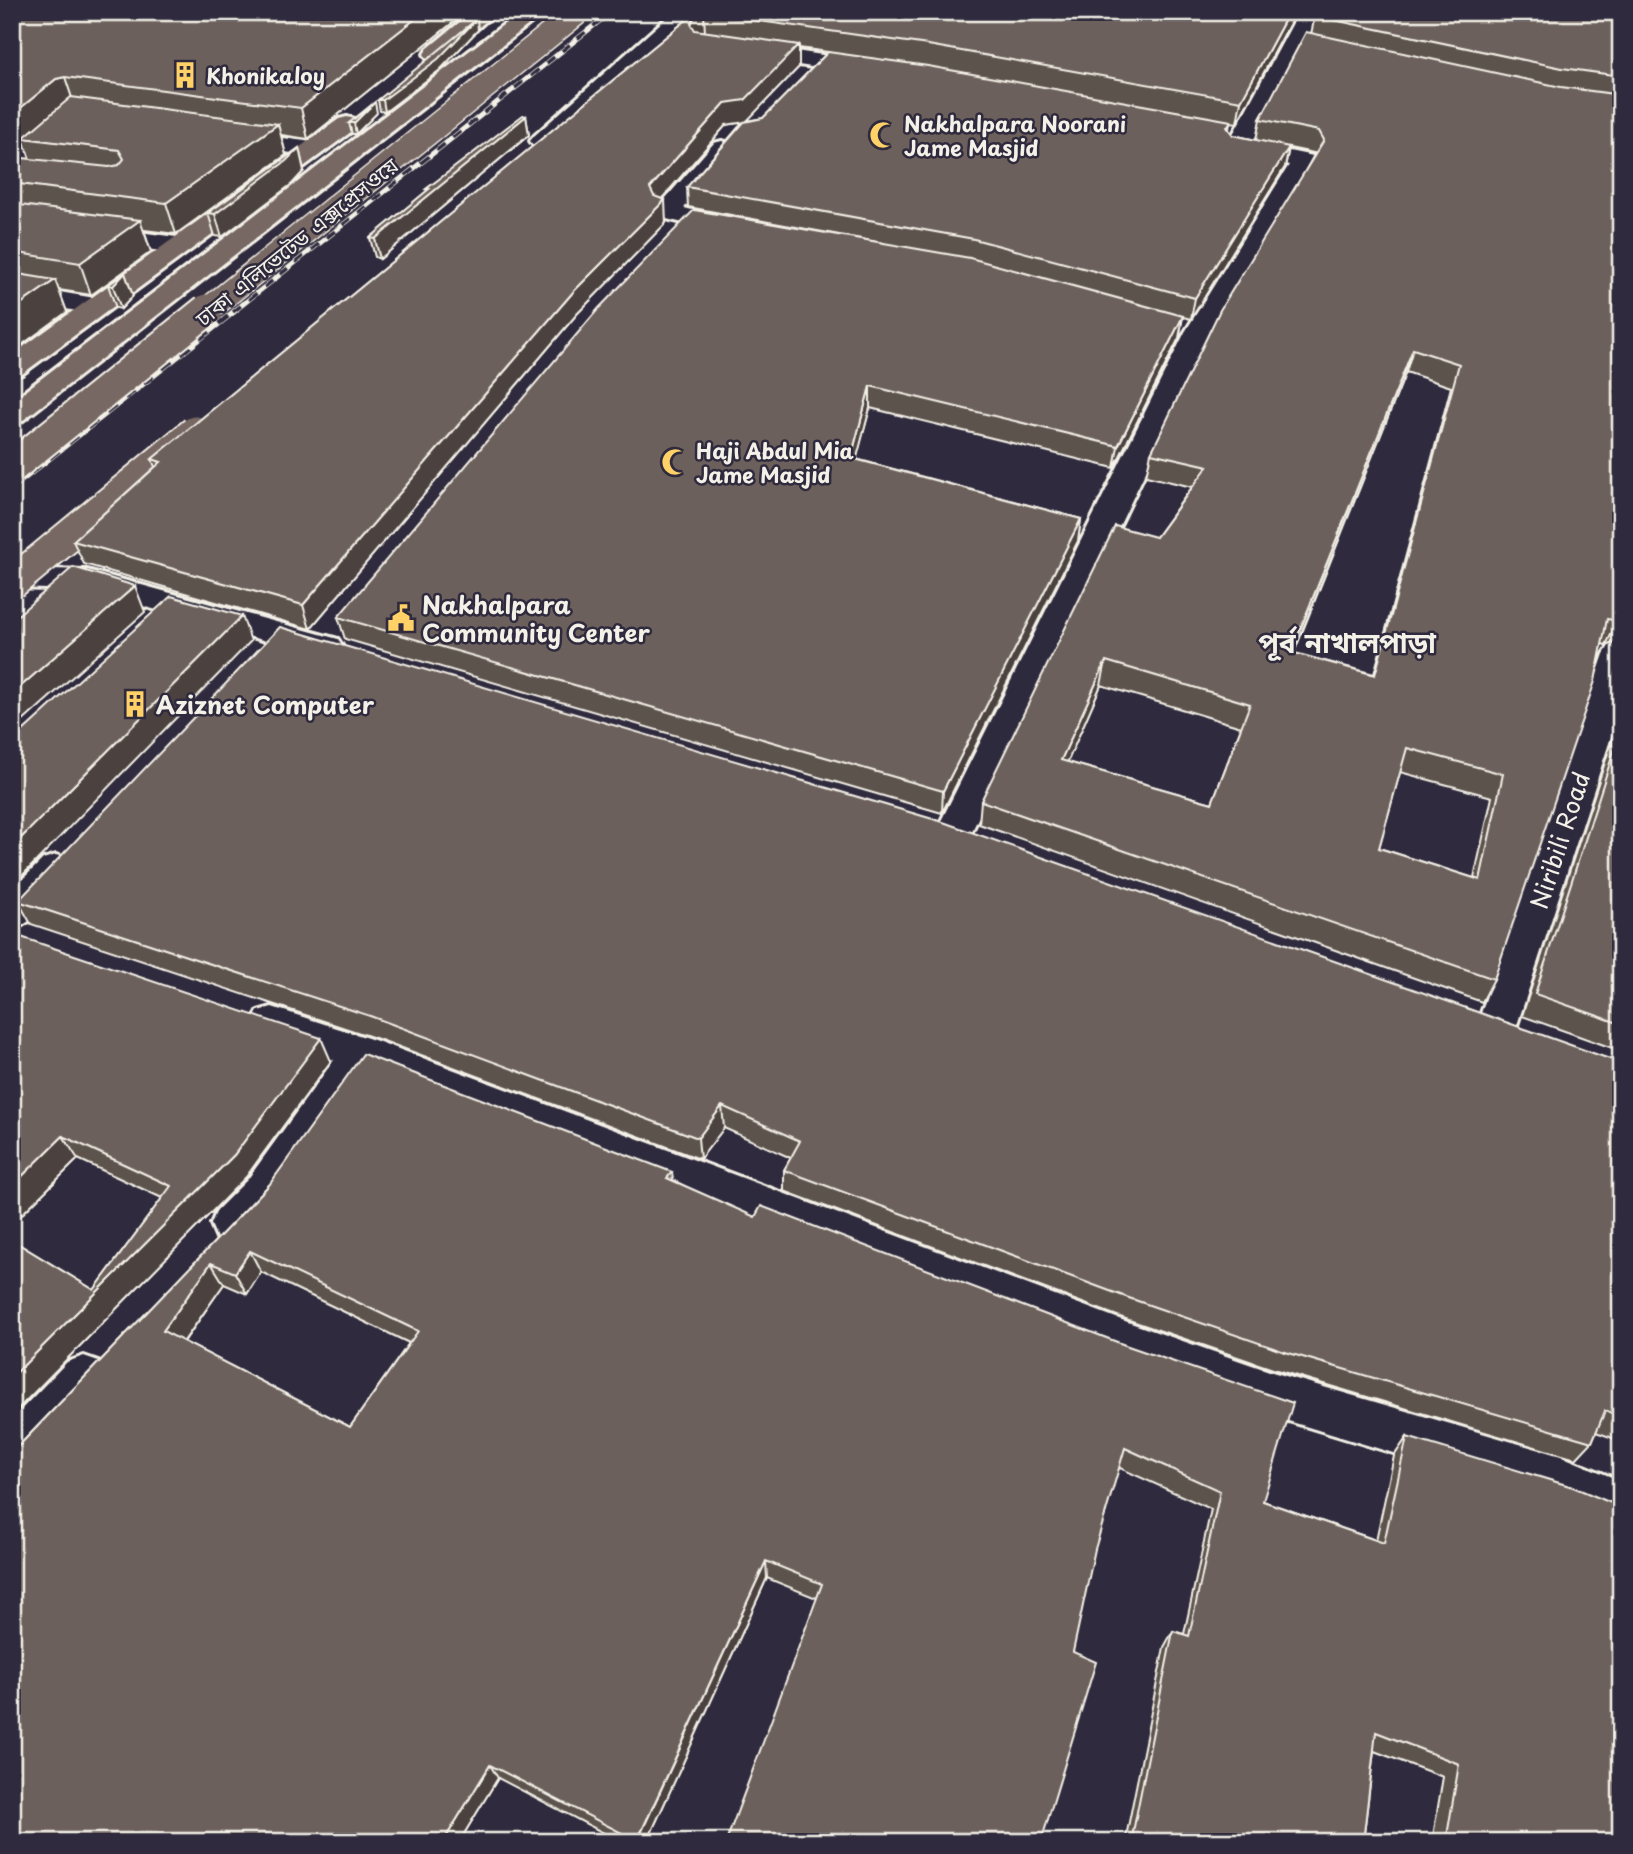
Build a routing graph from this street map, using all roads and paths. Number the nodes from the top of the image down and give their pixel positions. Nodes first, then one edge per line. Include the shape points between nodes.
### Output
1 (485, 12) edge
2 (536, 12) edge
3 (578, 12) edge
4 (686, 12) edge
5 (700, 12) edge
6 (1310, 12) edge
7 (731, 48) edge
8 (820, 63) junction
9 (419, 67) edge
10 (887, 71) edge
11 (801, 82) edge
12 (366, 109) edge
13 (745, 131) edge
14 (209, 135) edge
15 (305, 148) dead end
16 (526, 156) joint
17 (12, 223) edge
18 (756, 231) edge
19 (176, 245) dead end
20 (12, 292) edge
21 (89, 305) dead end
22 (12, 368) edge
23 (216, 414) edge
24 (12, 415) edge
25 (12, 421) edge
26 (12, 467) edge
27 (12, 578) edge
28 (12, 583) edge
29 (280, 635) junction
30 (1621, 654) edge
31 (358, 656) edge
32 (251, 665) edge
33 (953, 833) edge
34 (79, 845) edge
35 (12, 915) edge
36 (233, 1010) edge
37 (1534, 1039) edge
38 (363, 1054) junction
39 (205, 1253) edge
40 (109, 1353) edge
41 (12, 1453) edge
42 (1621, 1506) edge

1 - 9 highway
2 - 24 highway, ঢাকা এলিভেটেড এক্সপ্রেসওয়ে
2 - 25 street via 445,89
3 - 26 highway, ঢাকা এলিভেটেড এক্সপ্রেসওয়ে, bridge
4 - 16 street
5 - 16 highway
6 - 33 street via 1306,46 1231,132 1238,148 1304,161 1185,328
7 - 8 street
8 - 10 street
8 - 11 street
12 - 22 highway
13 - 18 street via 736,132 667,212 679,228
14 - 15 street
17 - 19 street
20 - 21 street
23 - 28 highway, bridge
27 - 29 street via 88,580 164,616
29 - 31 street via 327,634
29 - 32 street
30 - 37 street, Niribili Road via 1484,1021
34 - 35 street
36 - 38 street
38 - 39 street via 263,1192
38 - 42 street via 1119,1340 1272,1394 1561,1480
40 - 41 street

